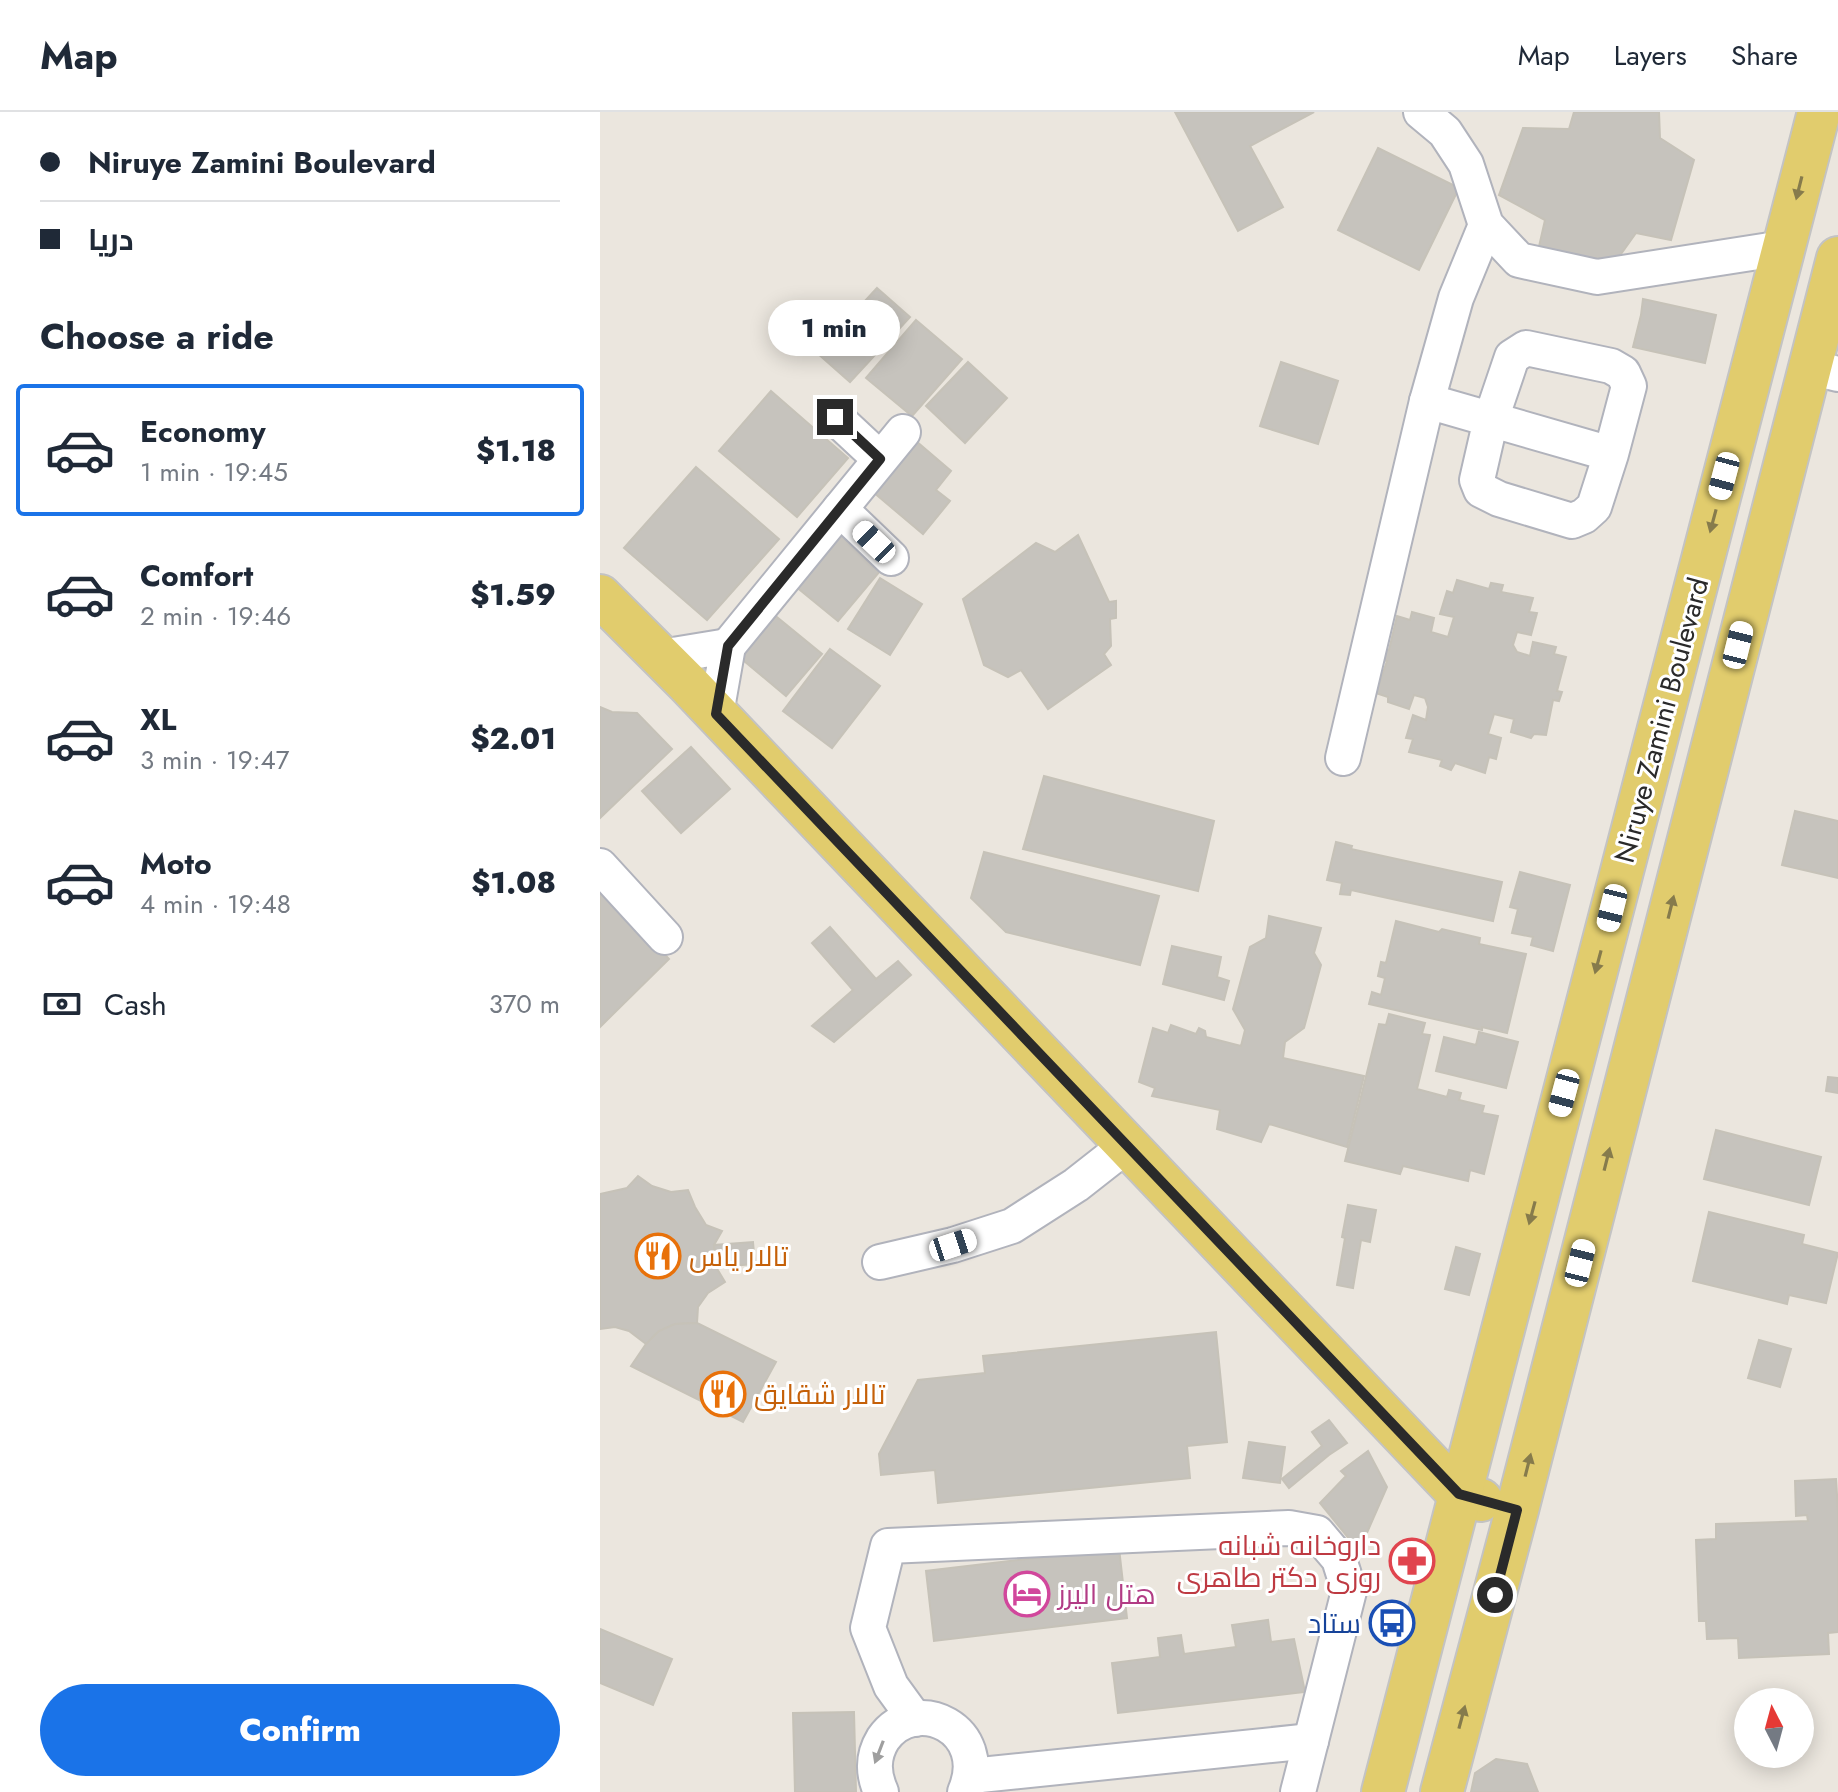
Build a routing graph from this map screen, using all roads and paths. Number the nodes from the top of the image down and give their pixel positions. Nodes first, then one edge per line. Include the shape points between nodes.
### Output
1 (1819, 112) edge
2 (1438, 119) edge
3 (1486, 225) junction
4 (1783, 248) junction
5 (1838, 258) edge
6 (1756, 353) junction
7 (1824, 370) edge
8 (1427, 401) junction
9 (835, 417) dead end
10 (1491, 419) junction
11 (903, 432) dead end
12 (1611, 454) junction
13 (880, 459) junction
14 (840, 509) junction
15 (891, 558) dead end
16 (600, 596) edge
17 (728, 646) junction
18 (661, 657) junction
19 (716, 714) junction
20 (1343, 758) dead end
21 (600, 866) edge
22 (665, 937) dead end
23 (1127, 1145) junction
24 (880, 1262) dead end
25 (1459, 1494) junction
26 (1517, 1510) junction
27 (915, 1719) junction
28 (1311, 1741) junction
29 (968, 1784) edge
30 (881, 1792) edge
31 (1298, 1792) edge
32 (1383, 1792) edge
33 (1442, 1792) edge

1 -> 4 main road, Niruye Zamini Boulevard
2 - 3 street via 1466,164
3 - 4 street via 1519,260 1597,277
3 - 8 street via 1456,298
4 - 6 main road, Niruye Zamini Boulevard
5 - 7 main road, Niruye Zamini Boulevard
6 - 7 main road
6 -> 25 main road, Niruye Zamini Boulevard
26 -> 7 main road, Niruye Zamini Boulevard
8 - 10 street
8 - 20 street
9 - 13 street
10 - 12 street
10 - 12 street via 1477,480 1481,490 1572,521 1594,507
10 - 12 street via 1512,357 1526,348 1611,366 1623,373 1629,386
11 - 13 street
13 - 14 street
14 - 15 street
14 - 17 street
16 - 18 main road
17 - 18 street
17 - 19 street
18 - 19 main road
19 - 23 main road
21 - 22 street
23 - 24 street via 1012,1226
23 - 25 main road
25 - 26 main road
25 - 32 main road, Niruye Zamini Boulevard
33 -> 26 main road, Niruye Zamini Boulevard
27 - 28 street via 891,1686 868,1628 888,1546 1289,1528 1317,1533 1339,1559 1349,1591
27 - 29 street via 931,1719 958,1733 972,1761
27 -> 30 street via 888,1733 878,1747 874,1763
28 - 29 street
28 - 31 street

